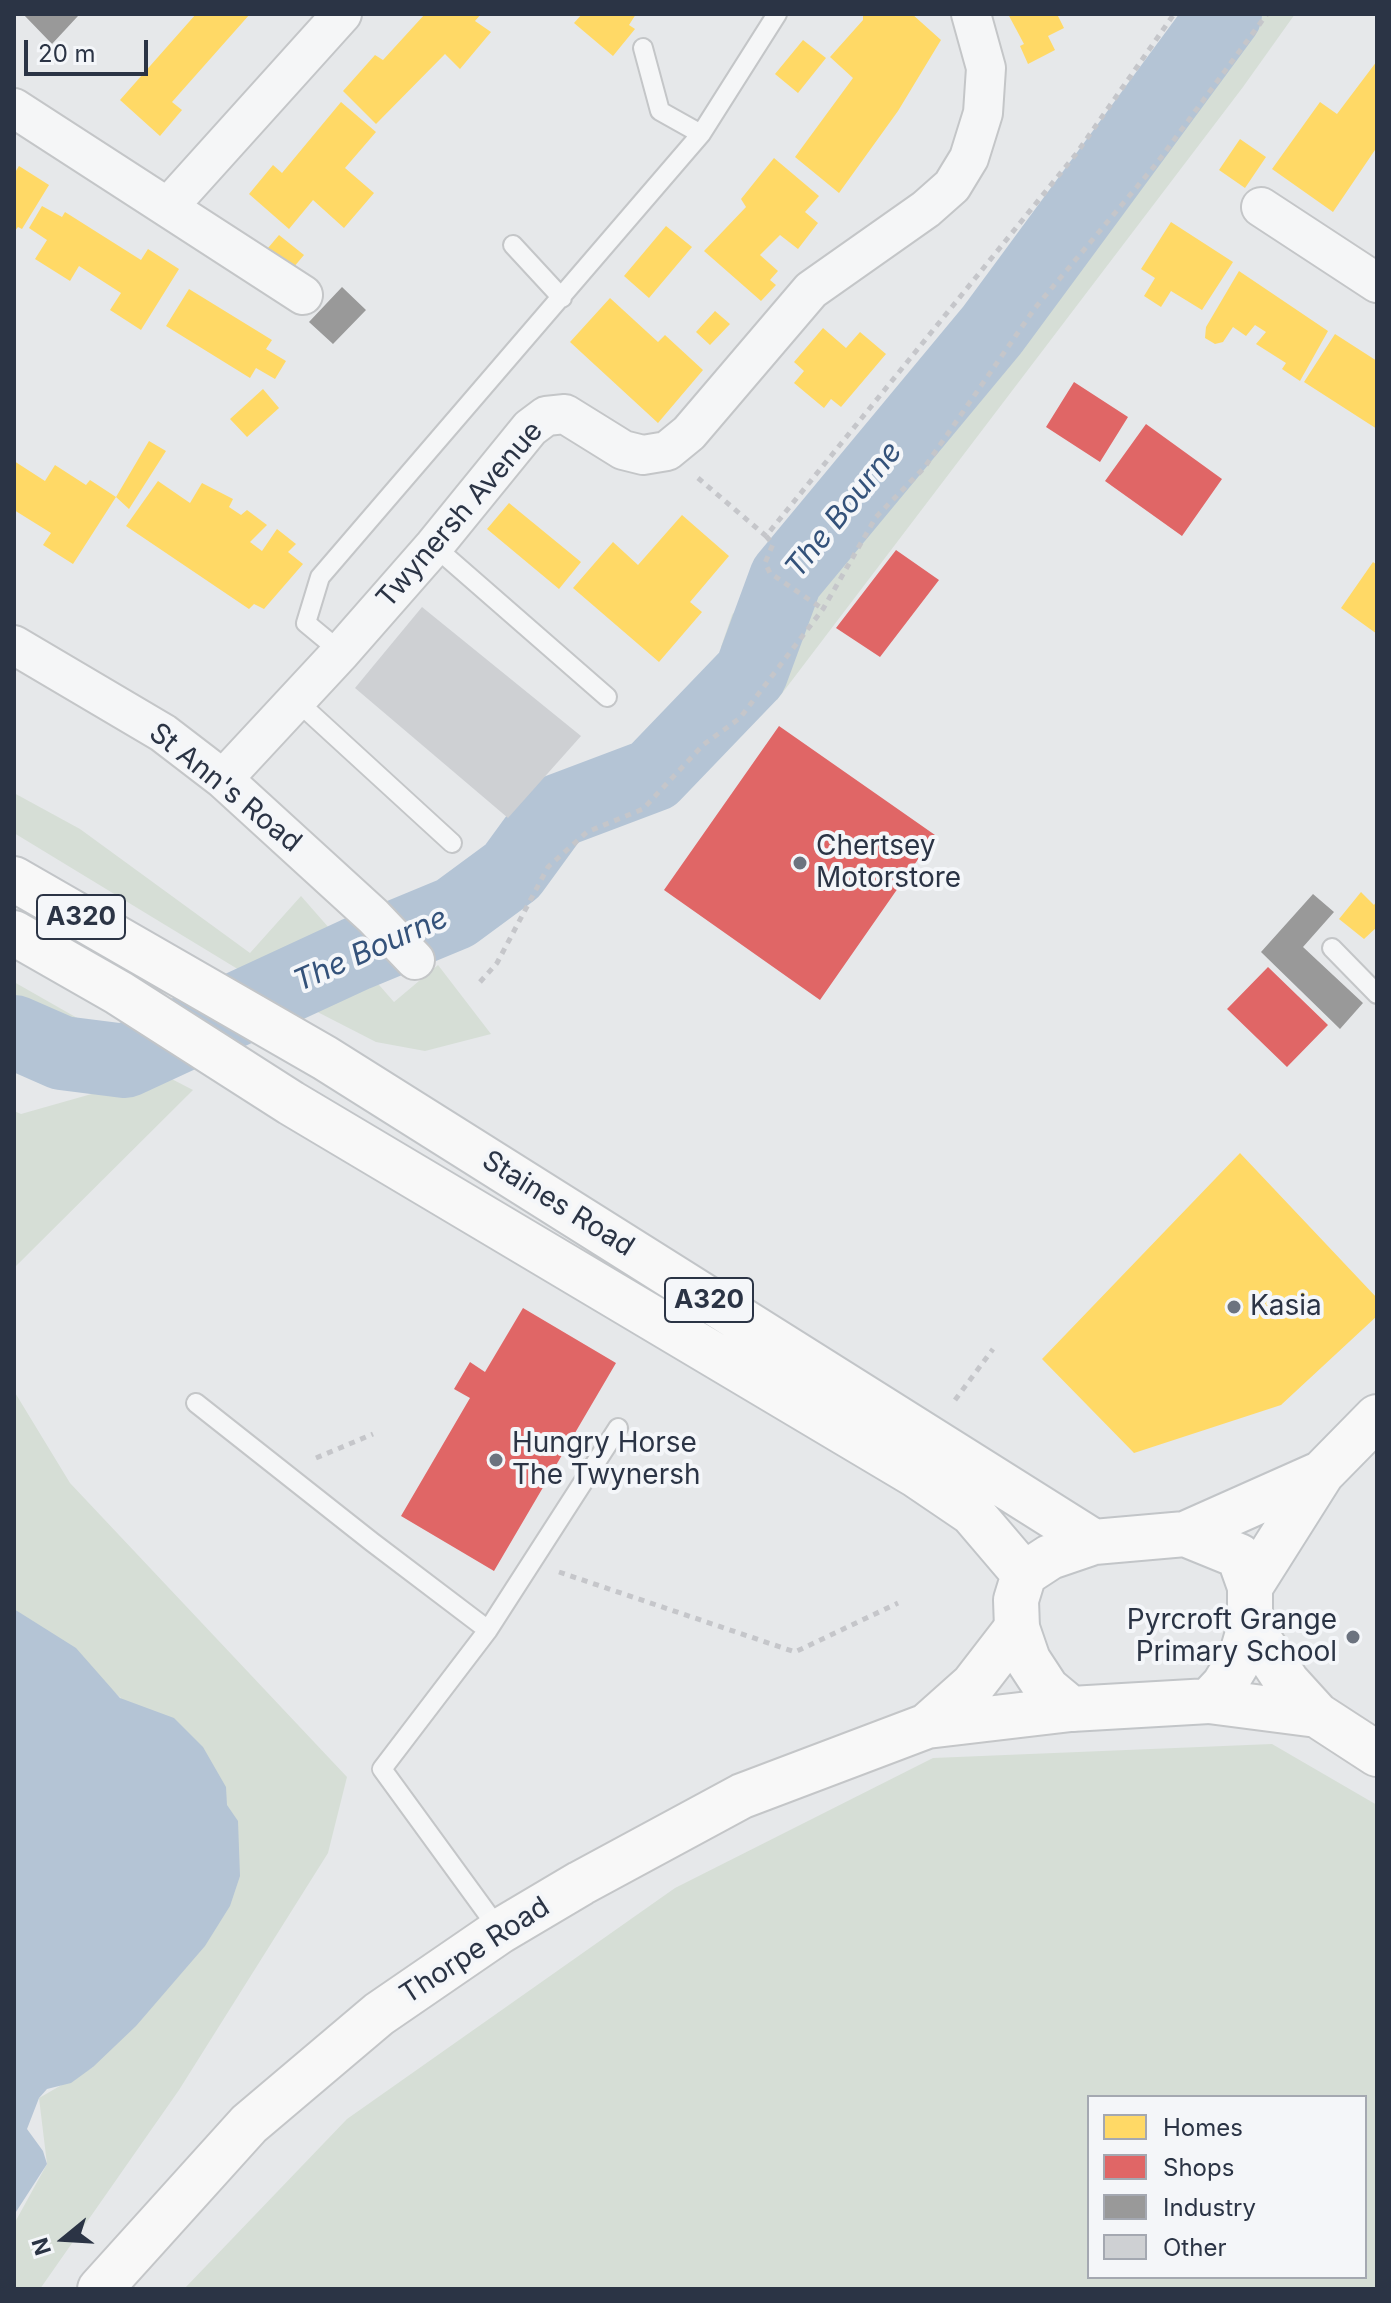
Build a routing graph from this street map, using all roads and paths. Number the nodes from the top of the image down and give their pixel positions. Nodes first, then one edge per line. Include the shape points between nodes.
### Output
1 (342, 14) edge
2 (777, 14) edge
3 (971, 14) edge
4 (1174, 14) edge
5 (1267, 14) edge
6 (643, 48) dead end
7 (14, 108) edge
8 (701, 134) junction
9 (168, 207) junction
10 (1261, 207) dead end
11 (513, 245) dead end
12 (1371, 269) edge
13 (303, 295) dead end
14 (562, 298) junction
15 (667, 451) junction
16 (766, 536) junction
17 (434, 546) junction
18 (823, 609) junction
19 (14, 645) edge
20 (341, 652) junction
21 (607, 697) dead end
22 (297, 701) junction
23 (223, 779) junction
24 (452, 843) dead end
25 (14, 879) edge
26 (14, 933) edge
27 (1332, 948) dead end
28 (415, 960) dead end
29 (480, 982) dead end
30 (1377, 994) edge
31 (416, 1115) junction
32 (516, 1237) junction
33 (993, 1349) dead end
34 (955, 1400) dead end
35 (196, 1403) dead end
36 (1377, 1417) edge
37 (618, 1428) dead end
38 (373, 1434) dead end
39 (1322, 1473) junction
40 (287, 1475) junction
41 (1185, 1534) junction
42 (1094, 1542) junction
43 (532, 1562) junction
44 (1024, 1574) junction
45 (898, 1603) dead end
46 (1250, 1607) junction
47 (1017, 1628) junction
48 (488, 1630) junction
49 (1209, 1701) junction
50 (1071, 1709) junction
51 (1317, 1715) junction
52 (927, 1726) junction
53 (1377, 1754) edge
54 (500, 1931) junction
55 (100, 2289) edge

1 - 9 street
2 - 8 lane
3 - 15 street via 986,68 983,113 969,158 952,186 811,290 689,433
4 - 16 path via 1076,154
5 - 18 path via 1157,163 1035,308 924,468 876,517
6 - 8 lane via 660,111
7 - 9 street
8 - 14 lane
9 - 13 street
10 - 12 street
11 - 14 lane
14 - 20 lane via 320,577 306,623
15 - 16 path
15 - 17 street, Twynersh Avenue via 643,455 623,450 565,414 546,416 530,428
16 - 18 path via 773,544 765,563 770,573
17 - 20 street, Twynersh Avenue
17 - 21 lane
18 - 29 path via 740,718 703,745 643,809 587,832 548,867 497,963
19 - 23 street, St Ann's Road via 163,733
20 - 22 street, Twynersh Avenue
22 - 23 street, Twynersh Avenue
22 - 24 lane
23 - 28 street, St Ann's Road
25 - 31 main road, Staines Road / A320
26 - 32 main road, Staines Road / A320
27 - 30 lane
31 - 32 main road via 415,1159
31 - 42 main road, Staines Road / A320
32 - 44 main road, Staines Road / A320 via 916,1475 972,1513
33 - 34 path
35 - 40 lane
36 - 39 main road
37 - 43 lane
38 - 40 path
39 - 41 main road
39 - 46 main road
40 - 48 lane
41 - 42 main road
41 - 46 main road via 1239,1556
42 - 44 main road via 1050,1557
43 - 45 path via 795,1652
43 - 48 lane
44 - 47 main road via 1016,1600
46 - 49 main road via 1241,1657
46 - 51 main road via 1287,1682
47 - 50 main road via 1028,1660 1047,1689
47 - 52 main road, Thorpe Road via 973,1685
48 - 54 lane via 382,1769
49 - 50 main road
49 - 51 main road
50 - 52 main road, Thorpe Road
51 - 53 main road
52 - 54 main road, Thorpe Road via 742,1796
54 - 55 main road, Thorpe Road via 379,2014 249,2124

